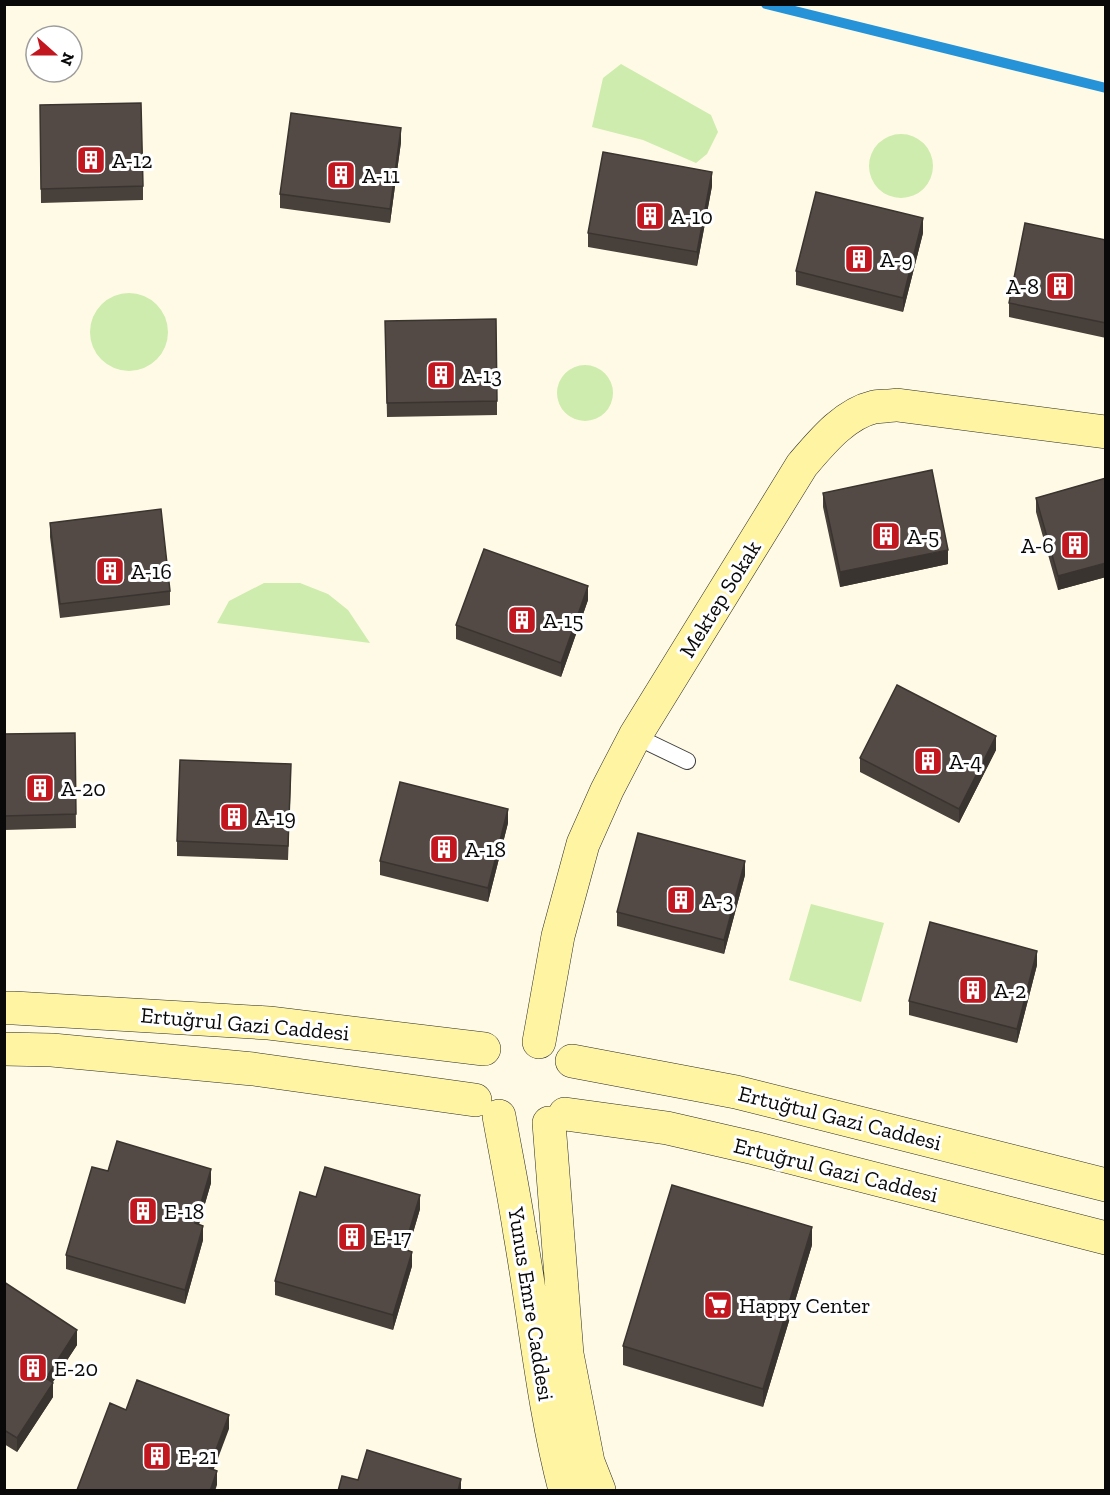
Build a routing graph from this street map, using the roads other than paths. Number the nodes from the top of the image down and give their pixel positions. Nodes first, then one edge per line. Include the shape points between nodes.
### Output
1 (1106, 432) edge
2 (635, 736) junction
3 (687, 761) dead end
4 (4, 1008) edge
5 (539, 1042) junction
6 (4, 1049) edge
7 (484, 1049) junction
8 (572, 1062) junction
9 (487, 1108) junction
10 (557, 1118) junction
11 (1106, 1185) edge
12 (1106, 1238) edge
13 (565, 1491) edge
14 (599, 1491) edge

1 - 2 main road, Mektep Sokak via 897,405 872,408 852,417 828,434 802,465
2 - 3 lane
2 - 5 main road, Mektep Sokak via 583,844 558,936
4 - 7 main road, Ertuğrul Gazi Caddesi via 269,1023
5 - 7 main road via 496,1042
5 - 8 main road via 567,1053
6 - 9 main road, Ertuğrul Gazi Caddesi via 253,1069
7 - 9 main road via 474,1065 471,1084
8 - 10 main road via 576,1074 574,1092
8 - 11 main road, Ertuğtul Gazi Caddesi via 736,1092
9 - 10 main road via 530,1124
9 - 13 main road, Yunus Emre Caddesi via 520,1234 541,1376
10 - 12 main road, Ertuğrul Gazi Caddesi via 667,1128
10 - 14 main road, Yunus Emre Caddesi via 567,1354 588,1462

